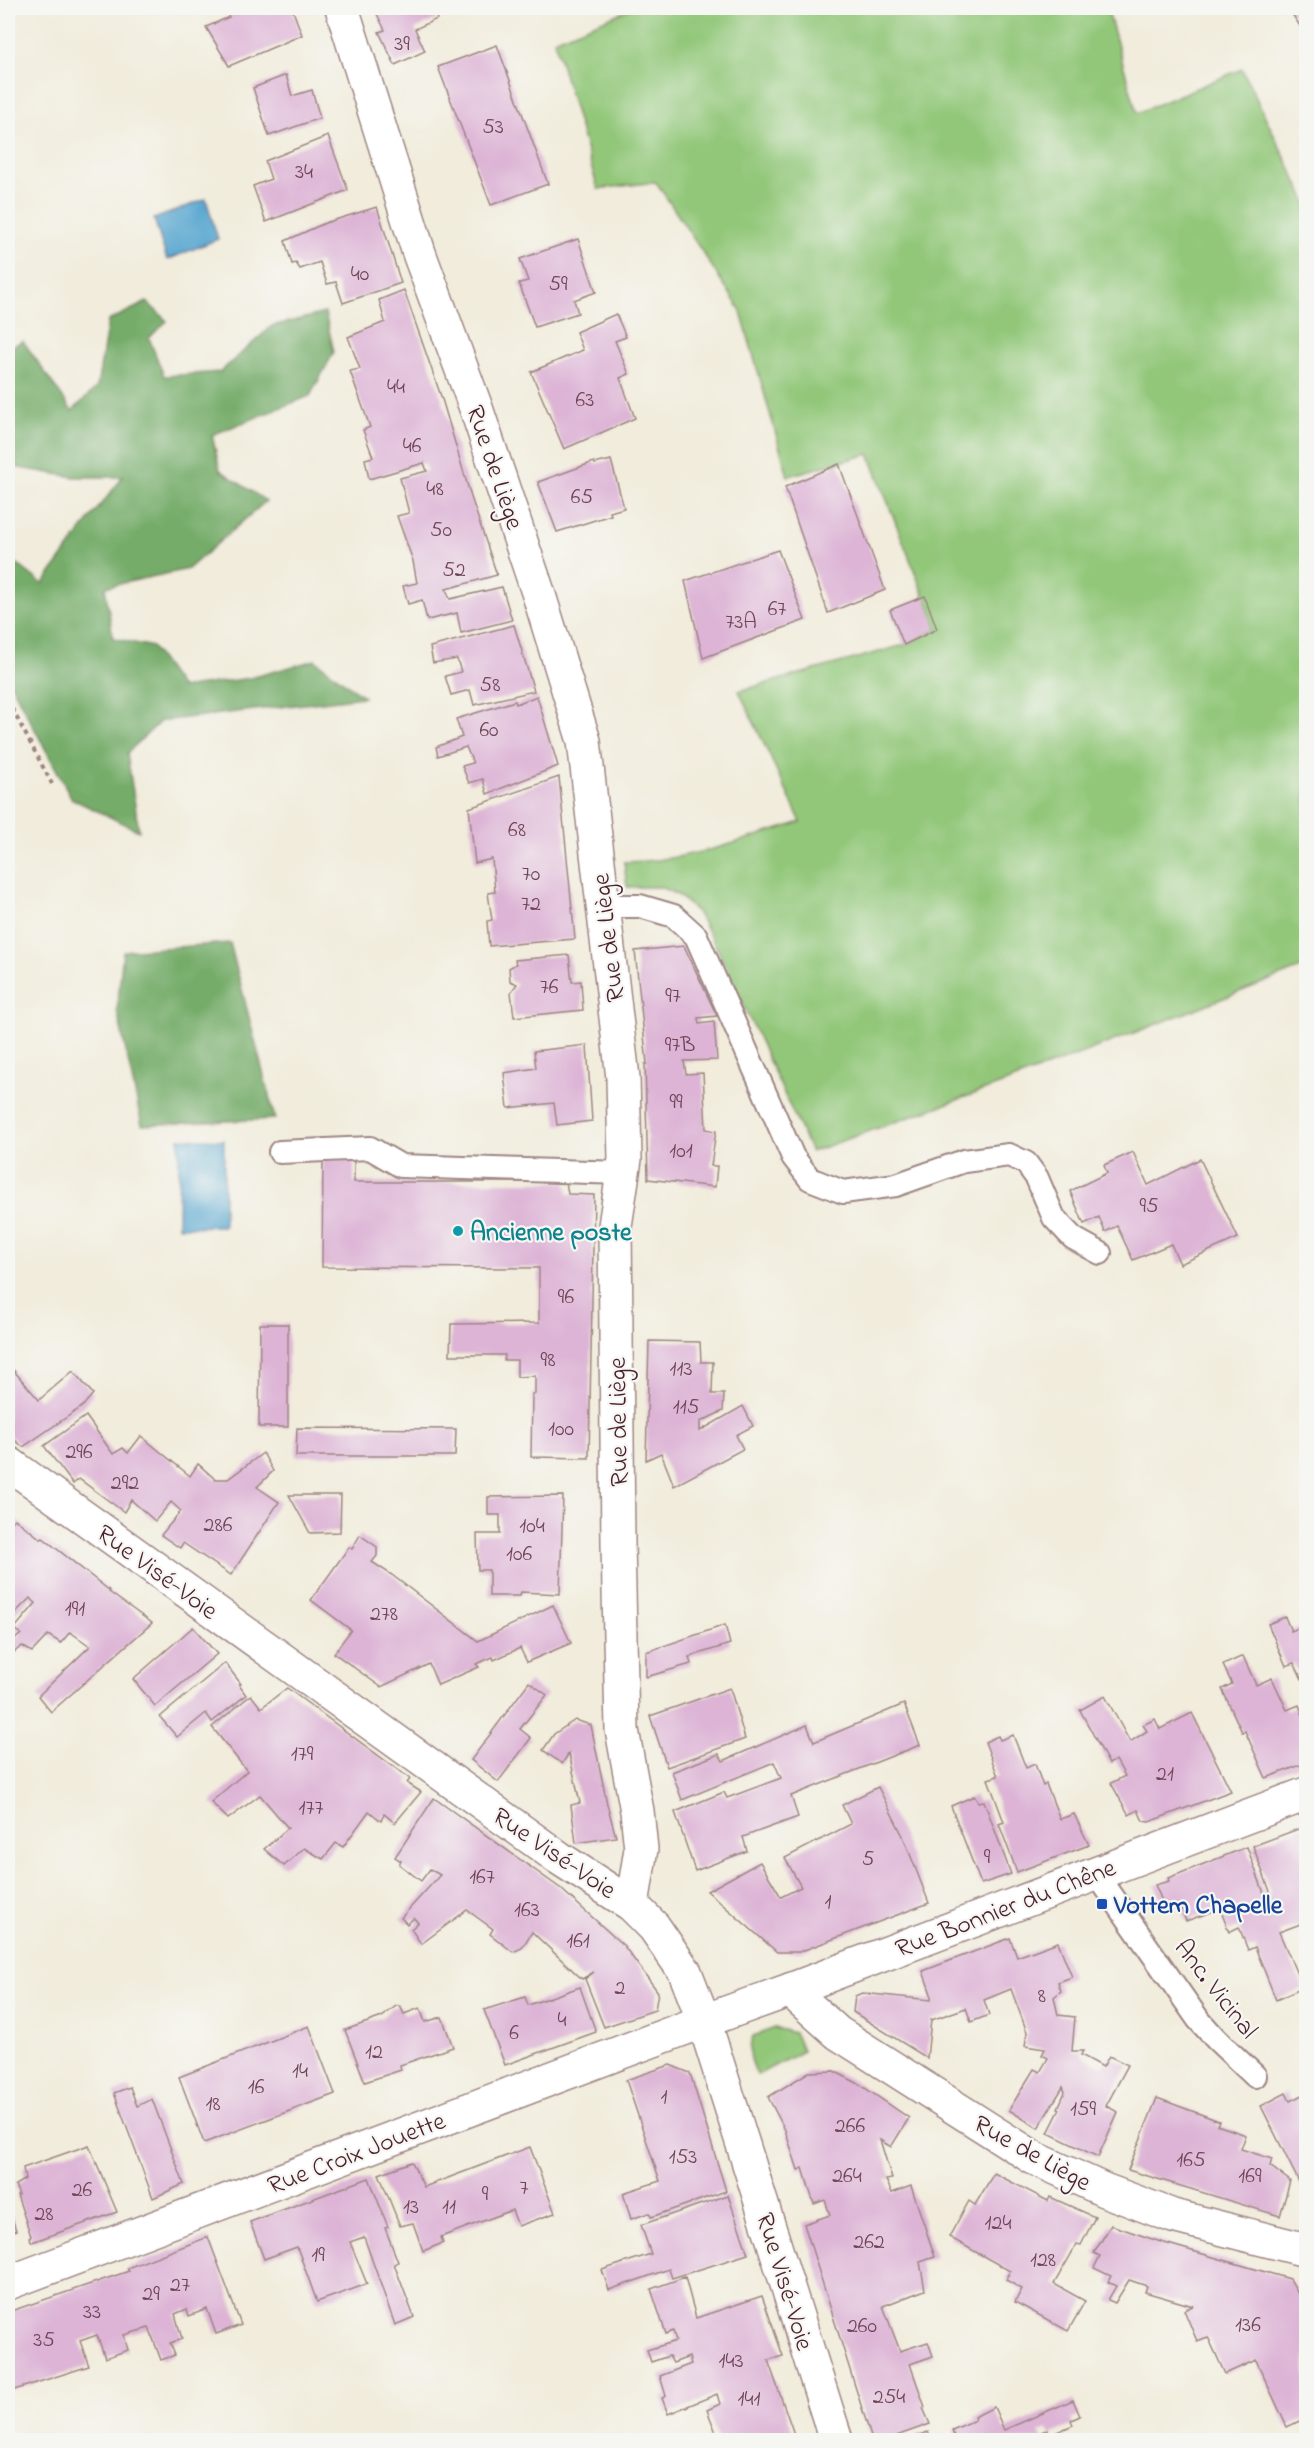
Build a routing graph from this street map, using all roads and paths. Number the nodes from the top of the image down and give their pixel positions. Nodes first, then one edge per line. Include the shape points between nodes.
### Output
1 (342, 8) edge
2 (8, 701) edge
3 (52, 784) dead end
4 (603, 906) junction
5 (280, 1152) dead end
6 (623, 1173) junction
7 (1100, 1253) dead end
8 (8, 1463) edge
9 (1306, 1794) edge
10 (1096, 1873) junction
11 (633, 1905) junction
12 (790, 1990) junction
13 (704, 2021) junction
14 (1255, 2076) dead end
15 (1306, 2250) edge
16 (8, 2283) edge
17 (836, 2440) edge

1 - 4 street, Rue de Liège via 419,253 476,408 584,741
2 - 3 path
4 - 6 street, Rue de Liège via 623,1078
4 - 7 lane via 640,906 674,916 696,936 793,1157 810,1179 843,1192 870,1190 897,1185 964,1161 1009,1155 1026,1163 1037,1178 1054,1218 1073,1238
5 - 6 lane via 370,1148 401,1166
6 - 11 street, Rue de Liège via 615,1227 618,1555 622,1730 640,1850
8 - 11 street, Rue Visé-Voie via 559,1858
9 - 10 street, Rue Bonnier du Chêne
10 - 12 street, Rue Bonnier du Chêne
10 - 14 lane, Anc. Vicinal via 1198,2019
11 - 13 street, Rue Visé-Voie via 654,1927 685,1972
12 - 13 street, Rue Bonnier du Chêne
12 - 15 street, Rue de Liège via 838,2033 1034,2158 1173,2216
13 - 16 street, Rue Croix Jouette
13 - 17 street, Rue Visé-Voie

